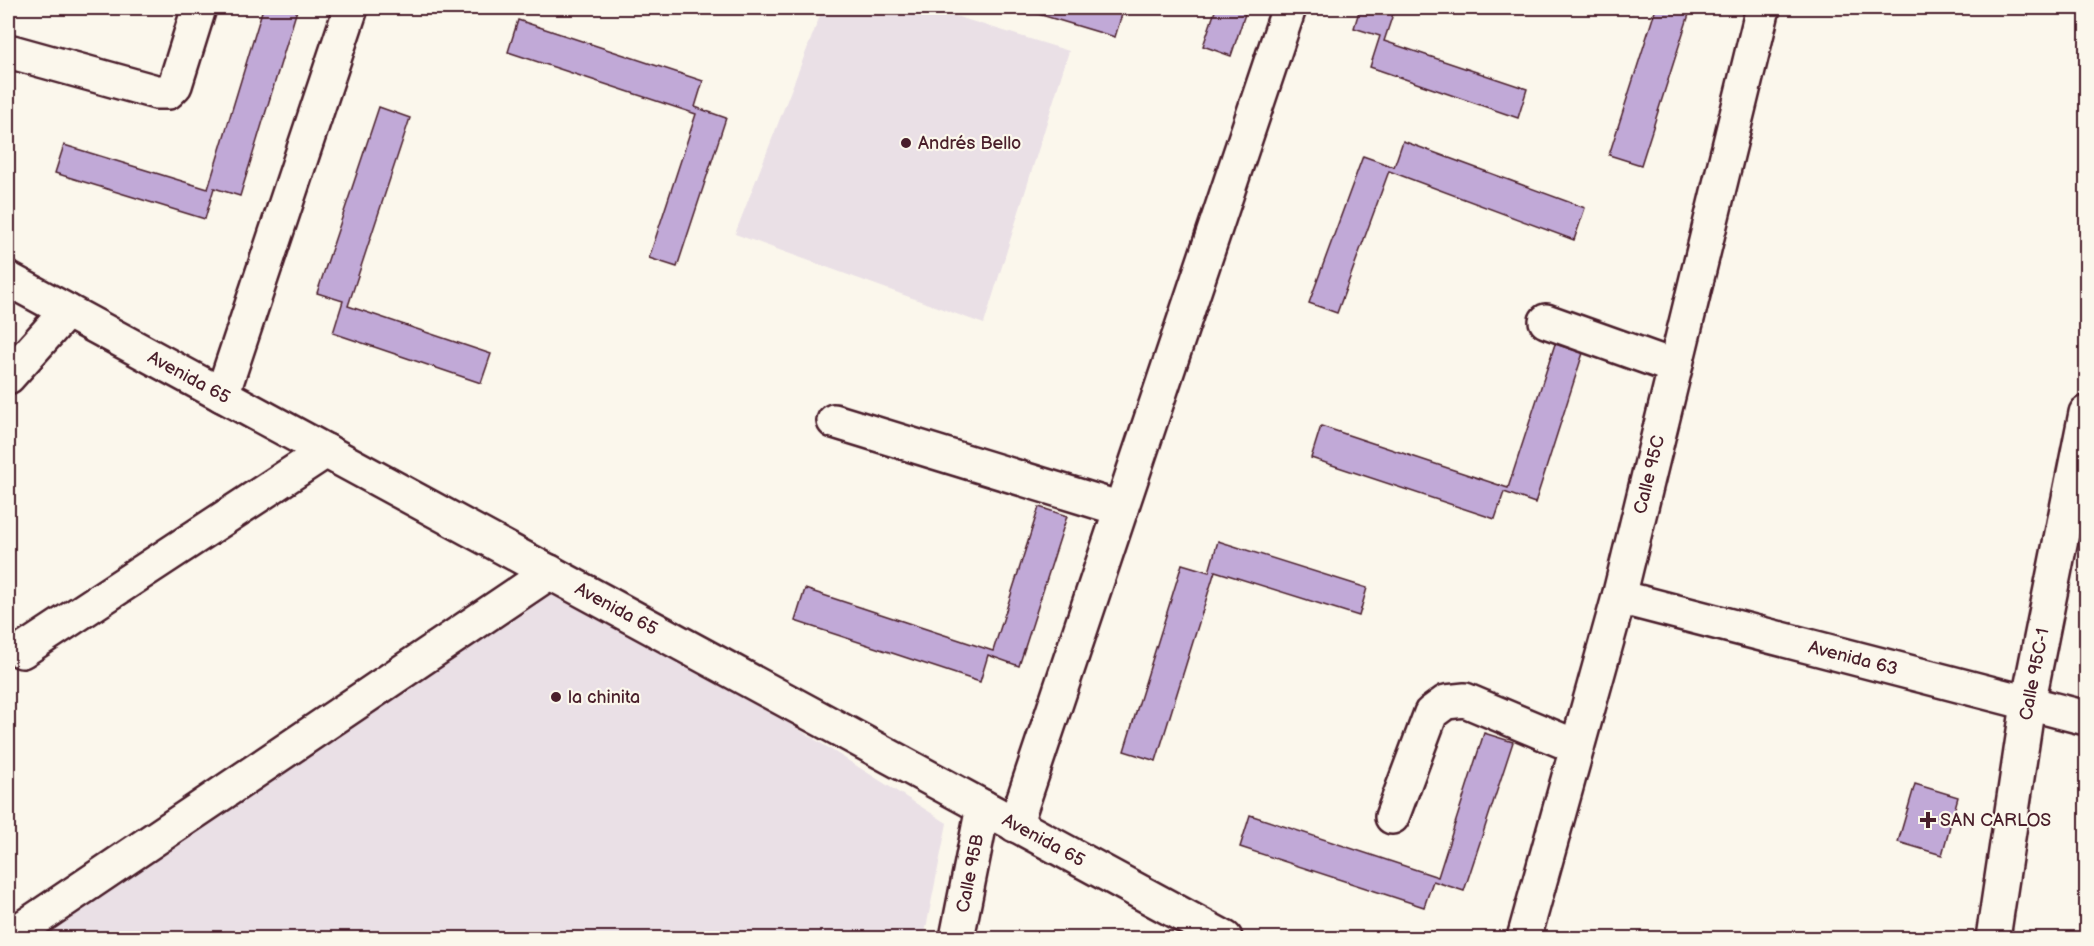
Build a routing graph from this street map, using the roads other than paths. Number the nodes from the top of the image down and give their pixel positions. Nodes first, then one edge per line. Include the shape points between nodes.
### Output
1 (199, 8) edge
2 (351, 8) edge
3 (1289, 8) edge
4 (1762, 8) edge
5 (12, 52) dead end
6 (8, 279) edge
7 (67, 311) junction
8 (1546, 321) dead end
9 (1675, 367) junction
10 (8, 377) edge
11 (222, 395) junction
12 (2086, 412) edge
13 (834, 421) dead end
14 (326, 451) junction
15 (1121, 509) junction
16 (550, 572) junction
17 (1619, 597) junction
18 (22, 651) dead end
19 (2028, 704) junction
20 (2086, 718) edge
21 (1577, 747) junction
22 (983, 807) junction
23 (1392, 817) dead end
24 (1015, 825) junction
25 (8, 939) edge
26 (957, 939) edge
27 (1225, 939) edge
28 (1524, 939) edge
29 (1993, 939) edge

1 - 5 street via 175,85 168,92
2 - 11 street
3 - 15 street
4 - 9 street, Calle 95C
6 - 7 street, Avenida 65
7 - 10 street
7 - 11 street, Avenida 65
8 - 9 street
9 - 17 street, Calle 95C
11 - 14 street, Avenida 65
12 - 19 street, Calle 95C-1
13 - 15 street
14 - 16 street, Avenida 65
14 - 18 street
15 - 24 street
16 - 22 street, Avenida 65
16 - 25 street
17 - 19 street, Avenida 63
17 - 21 street, Calle 95C
19 - 20 street, Avenida 63
19 - 29 street, Calle 95C-1
21 - 23 street via 1465,700 1446,702 1431,712
21 - 28 street, Calle 95C
22 - 24 street, Avenida 65
22 - 26 street, Calle 95B
24 - 27 street, Avenida 65

